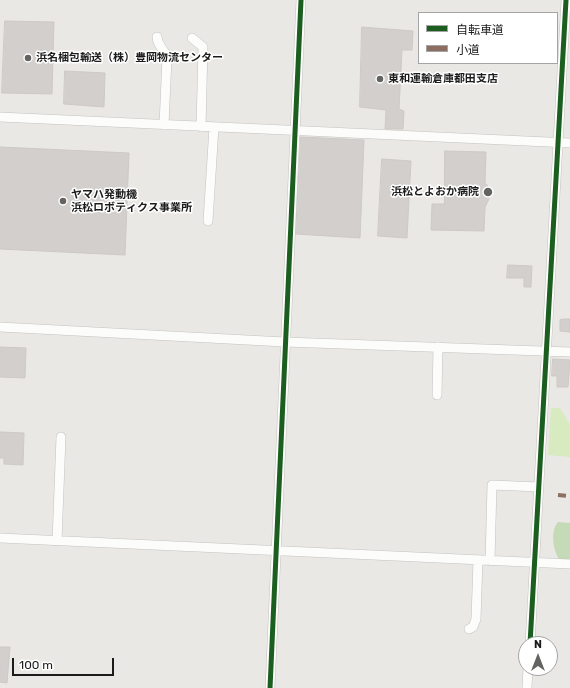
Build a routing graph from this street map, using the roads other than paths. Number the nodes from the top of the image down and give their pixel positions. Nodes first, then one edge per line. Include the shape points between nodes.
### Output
1 (300, 0) edge
2 (567, 4) edge
3 (157, 37) dead end
4 (192, 38) dead end
5 (0, 117) edge
6 (164, 125) junction
7 (201, 126) junction
8 (214, 127) junction
9 (293, 131) junction
10 (559, 142) junction
11 (570, 143) edge
12 (208, 221) dead end
13 (0, 327) edge
14 (285, 342) junction
15 (438, 347) junction
16 (547, 351) junction
17 (570, 352) edge
18 (437, 395) dead end
19 (61, 437) dead end
20 (539, 487) junction
21 (0, 538) edge
22 (57, 541) junction
23 (276, 551) junction
24 (478, 560) junction
25 (490, 561) junction
26 (535, 563) junction
27 (570, 565) edge
28 (469, 629) dead end
29 (530, 636) edge
30 (528, 676) edge
31 (270, 688) edge
32 (527, 688) edge

1 - 9 street
2 - 10 street
3 - 6 street via 158,44 166,52 167,58
4 - 7 street via 203,47
5 - 6 street
6 - 7 street
7 - 8 street
8 - 9 street
8 - 12 street
9 - 10 street
9 - 14 street
10 - 11 street
10 - 16 street
13 - 14 street
14 - 15 street
14 - 23 street
15 - 16 street
15 - 18 street
16 - 17 street
16 - 20 street
19 - 22 street
20 - 25 street via 492,485
20 - 26 street
21 - 22 street
22 - 23 street
23 - 24 street
23 - 31 street
24 - 25 street
24 - 28 street via 476,619 473,627
25 - 26 street
26 - 27 street
26 - 29 street
30 - 32 street

